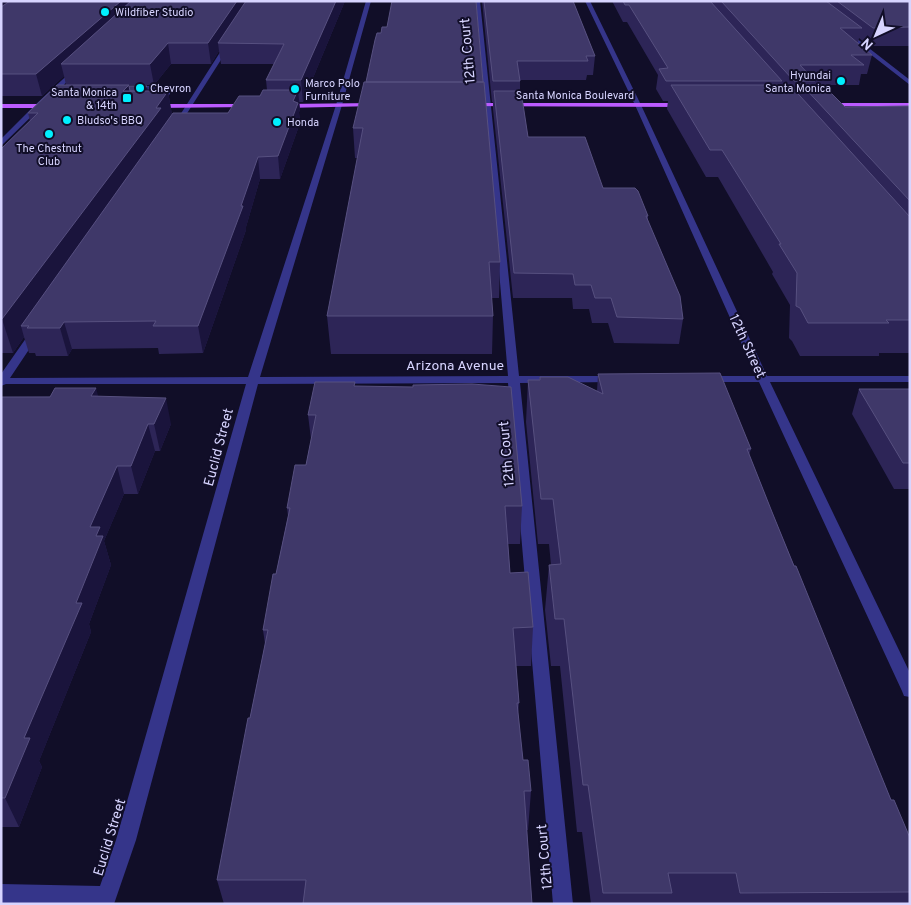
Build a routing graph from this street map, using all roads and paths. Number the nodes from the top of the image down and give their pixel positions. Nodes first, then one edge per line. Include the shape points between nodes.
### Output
1 (369, 1) edge
2 (478, 1) edge
3 (587, 1) edge
4 (836, 25) edge
5 (231, 40) edge
6 (82, 65) edge
7 (910, 83) edge
8 (126, 88) edge
9 (55, 89) junction
10 (65, 89) edge
11 (910, 104) edge
12 (459, 105) edge
13 (488, 105) junction
14 (638, 105) junction
15 (687, 105) edge
16 (821, 105) edge
17 (1, 106) edge
18 (37, 106) junction
19 (62, 106) edge
20 (142, 106) edge
21 (160, 106) junction
22 (190, 106) junction
23 (259, 106) edge
24 (279, 106) edge
25 (339, 106) junction
26 (382, 106) edge
27 (169, 136) edge
28 (1, 144) edge
29 (42, 323) edge
30 (622, 379) edge
31 (691, 379) edge
32 (763, 379) junction
33 (910, 379) edge
34 (253, 380) junction
35 (514, 380) junction
36 (2, 381) edge
37 (910, 690) edge
38 (1, 894) edge
39 (105, 900) edge
40 (563, 904) edge

1 - 25 street, Euclid Street
2 - 13 street, 12th Court
3 - 14 street, 12th Street
4 - 7 street
5 - 22 street
6 - 9 street
8 - 21 street via 170,88
9 - 10 street
9 - 18 street
11 - 16 main road
12 - 13 main road, Santa Monica Boulevard
13 - 14 main road, Santa Monica Boulevard
13 - 35 street, 12th Court
14 - 15 main road, Santa Monica Boulevard
14 - 32 street, 12th Street
17 - 18 main road
18 - 19 main road
18 - 28 street
20 - 21 main road
21 - 22 main road
22 - 23 main road
22 - 27 street
24 - 25 main road
25 - 26 main road
25 - 34 street, Euclid Street
29 - 36 street
30 - 35 street, Arizona Avenue
31 - 32 street
32 - 33 street
32 - 37 street, 12th Street
34 - 35 street, Arizona Avenue
34 - 36 street, Arizona Avenue
34 - 39 street, Euclid Street via 128,831
35 - 40 street, 12th Court
38 - 39 street

